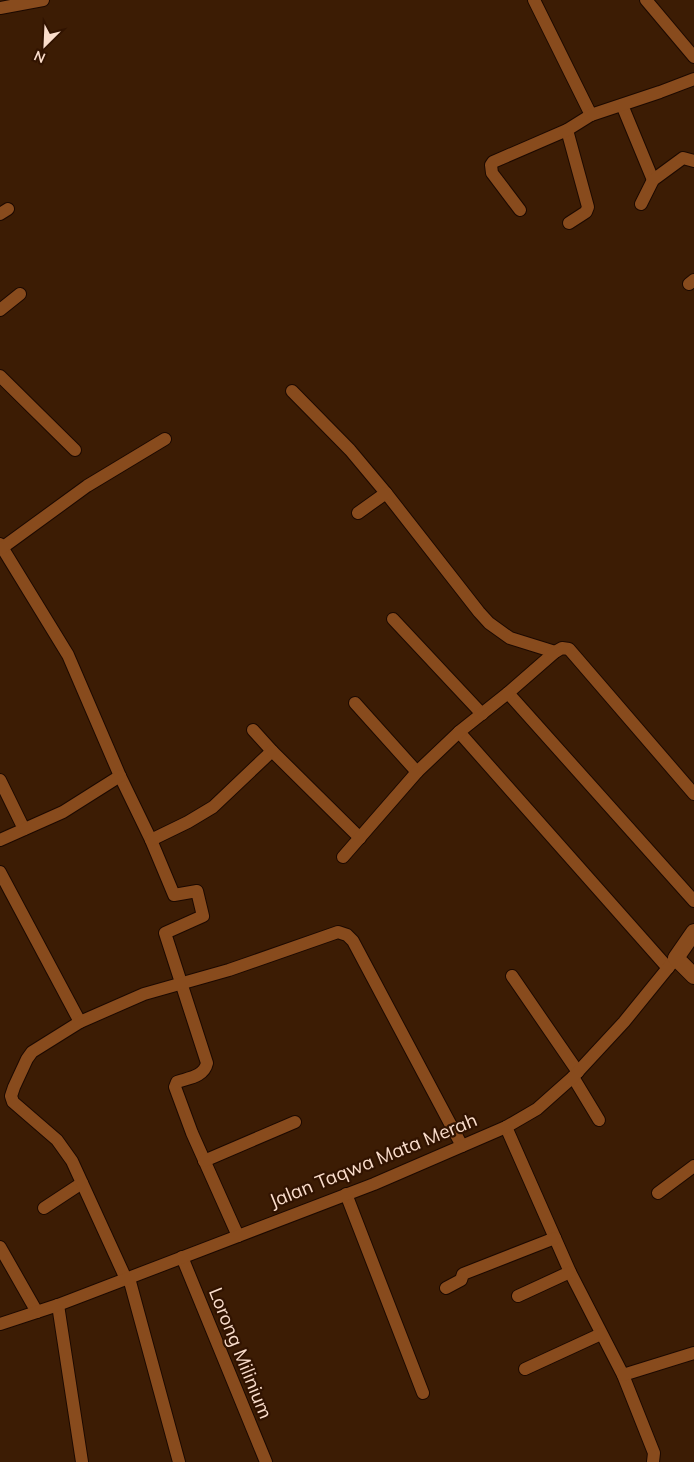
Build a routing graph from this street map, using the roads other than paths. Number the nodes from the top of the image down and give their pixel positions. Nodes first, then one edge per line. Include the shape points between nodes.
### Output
1 (43, 0) edge
2 (534, 0) edge
3 (646, 0) edge
4 (0, 8) edge
5 (694, 57) edge
6 (694, 79) edge
7 (622, 105) junction
8 (591, 116) junction
9 (567, 130) junction
10 (694, 161) edge
11 (653, 180) junction
12 (641, 204) dead end
13 (520, 210) dead end
14 (569, 223) dead end
15 (20, 294) dead end
16 (0, 310) edge
17 (0, 376) edge
18 (292, 392) dead end
19 (165, 439) dead end
20 (76, 450) dead end
21 (386, 493) junction
22 (358, 513) dead end
23 (2, 548) edge
24 (393, 619) dead end
25 (555, 652) junction
26 (508, 693) junction
27 (355, 703) dead end
28 (482, 714) junction
29 (253, 730) dead end
30 (459, 732) junction
31 (272, 751) junction
32 (417, 772) junction
33 (120, 776) junction
34 (0, 780) edge
35 (694, 794) edge
36 (24, 829) junction
37 (360, 838) junction
38 (0, 840) edge
39 (151, 840) junction
40 (343, 857) dead end
41 (0, 872) edge
42 (694, 901) edge
43 (694, 932) edge
44 (672, 963) junction
45 (512, 976) dead end
46 (694, 976) edge
47 (182, 984) junction
48 (80, 1022) junction
49 (575, 1074) junction
50 (599, 1120) dead end
51 (295, 1122) dead end
52 (506, 1127) junction
53 (462, 1146) junction
54 (204, 1161) junction
55 (694, 1166) edge
56 (82, 1183) junction
57 (658, 1193) dead end
58 (346, 1194) junction
59 (44, 1208) dead end
60 (238, 1236) junction
61 (555, 1238) junction
62 (0, 1247) edge
63 (182, 1257) junction
64 (570, 1272) junction
65 (127, 1278) junction
66 (446, 1288) dead end
67 (518, 1296) dead end
68 (58, 1305) junction
69 (37, 1312) junction
70 (0, 1324) edge
71 (602, 1334) junction
72 (694, 1353) edge
73 (525, 1370) dead end
74 (623, 1375) junction
75 (423, 1393) dead end
76 (82, 1462) edge
77 (179, 1462) edge
78 (266, 1462) edge
79 (653, 1462) edge

1 - 4 street
2 - 8 street
3 - 5 street
6 - 7 street
7 - 8 street
7 - 11 street
8 - 9 street
9 - 13 street via 492,162 492,173
9 - 14 street via 588,206 586,212
10 - 11 street via 683,158
11 - 12 street
15 - 16 street
17 - 20 street
18 - 21 street via 350,450
19 - 23 street via 87,486
21 - 22 street
21 - 25 street via 489,623 510,638
23 - 33 street via 68,655
24 - 28 street
25 - 26 street
25 - 35 street via 569,649
26 - 28 street
26 - 42 street
27 - 32 street
28 - 30 street
29 - 31 street
30 - 32 street
30 - 44 street
31 - 37 street
31 - 39 street via 212,807
32 - 37 street
33 - 36 street via 63,812
33 - 39 street
34 - 36 street
36 - 38 street
37 - 40 street
39 - 47 street via 174,896 197,890 203,916 165,933
41 - 48 street
43 - 44 street, Jalan Taqwa Mata Merah
44 - 46 street
44 - 49 street, Jalan Taqwa Mata Merah via 624,1022
45 - 49 street
47 - 48 street via 144,994
47 - 53 street via 338,932 348,934
47 - 54 street via 207,1063 200,1074 177,1082 175,1087
48 - 56 street via 32,1052 26,1059 11,1098 57,1140
49 - 50 street
49 - 52 street, Jalan Taqwa Mata Merah via 537,1109
51 - 54 street
52 - 53 street, Jalan Taqwa Mata Merah
52 - 61 street
53 - 58 street, Jalan Taqwa Mata Merah
54 - 60 street
55 - 57 street
56 - 59 street
56 - 65 street
58 - 60 street, Jalan Taqwa Mata Merah
58 - 75 street
60 - 63 street, Jalan Taqwa Mata Merah
61 - 64 street
61 - 66 street via 463,1274 461,1280
62 - 69 street
63 - 65 street, Jalan Taqwa Mata Merah
63 - 78 street, Lorong Milinium
64 - 67 street
64 - 71 street
65 - 68 street, Jalan Taqwa Mata Merah
65 - 77 street
68 - 69 street, Jalan Taqwa Mata Merah
68 - 76 street
69 - 70 street, Jalan Taqwa Mata Merah
71 - 73 street
71 - 74 street
72 - 74 street
74 - 79 street via 654,1453

